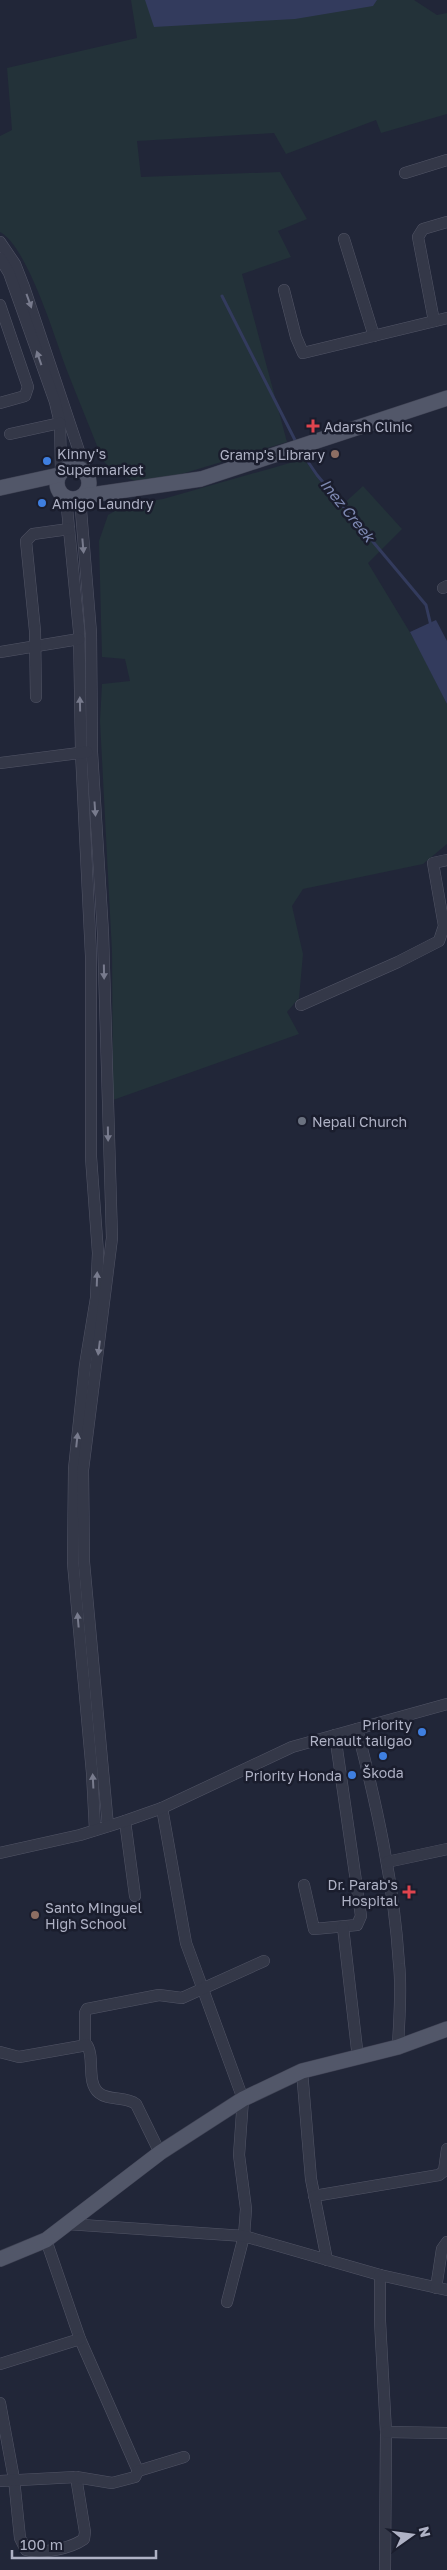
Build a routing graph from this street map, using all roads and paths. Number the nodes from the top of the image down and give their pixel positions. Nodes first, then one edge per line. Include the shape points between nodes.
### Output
1 (447, 160) edge
2 (405, 173) dead end
3 (447, 222) edge
4 (344, 239) dead end
5 (0, 242) edge
6 (0, 258) edge
7 (284, 290) dead end
8 (0, 304) edge
9 (447, 318) edge
10 (434, 321) junction
11 (374, 336) junction
12 (32, 337) junction
13 (14, 342) junction
14 (447, 398) edge
15 (0, 403) edge
16 (60, 423) junction
17 (10, 434) dead end
18 (60, 474) junction
19 (88, 477) junction
20 (34, 482) junction
21 (0, 488) edge
22 (133, 490) junction
23 (72, 496) junction
24 (69, 529) junction
25 (79, 639) junction
26 (36, 646) junction
27 (0, 652) edge
28 (36, 698) dead end
29 (86, 752) junction
30 (0, 763) edge
31 (447, 860) edge
32 (301, 1005) dead end
33 (447, 1704) edge
34 (357, 1729) junction
35 (335, 1735) junction
36 (162, 1808) junction
37 (124, 1820) junction
38 (108, 1826) junction
39 (95, 1830) junction
40 (447, 1849) edge
41 (0, 1853) edge
42 (387, 1862) junction
43 (304, 1886) dead end
44 (135, 1896) dead end
45 (343, 1926) junction
46 (264, 1961) dead end
47 (203, 1988) junction
48 (447, 2029) edge
49 (85, 2044) junction
50 (398, 2047) junction
51 (0, 2052) edge
52 (358, 2058) junction
53 (302, 2072) junction
54 (243, 2099) junction
55 (447, 2149) edge
56 (160, 2153) junction
57 (314, 2196) junction
58 (67, 2224) junction
59 (244, 2236) junction
60 (46, 2240) junction
61 (447, 2242) edge
62 (0, 2259) edge
63 (327, 2260) junction
64 (380, 2275) junction
65 (442, 2289) edge
66 (227, 2302) dead end
67 (80, 2339) junction
68 (0, 2364) edge
69 (0, 2402) edge
70 (386, 2432) junction
71 (447, 2433) edge
72 (184, 2457) dead end
73 (138, 2471) junction
74 (76, 2477) junction
75 (14, 2479) junction
76 (0, 2481) edge
77 (385, 2570) edge

1 - 2 street
3 - 10 street via 422,229 418,237
4 - 11 street
5 -> 19 street via 18,271
6 - 12 street via 9,273
7 - 11 street via 303,353
8 - 13 street
9 - 10 street
10 - 11 street
12 - 13 street
16 -> 12 street
13 - 15 street via 28,388 25,396
14 - 22 main road via 201,479
16 - 17 street
16 - 18 street
18 - 19 main road via 75,468
18 - 20 main road
18 - 23 main road via 57,482
19 - 22 main road
19 - 23 main road
20 - 21 main road
20 - 23 main road
22 - 23 main road
23 - 24 street
23 -> 29 street via 91,633
24 - 25 street
24 - 26 street via 33,534 26,541
25 - 26 street
29 -> 25 street
26 - 27 street
26 - 28 street
29 - 30 street
29 -> 38 street via 103,933 112,1238 83,1470 84,1562
39 -> 29 street via 73,1563 74,1469 96,1298 98,1253 91,1157
31 - 32 street via 433,863 444,926 439,941
33 - 34 street
34 - 35 street
34 - 42 street
35 - 36 street via 292,1747
35 - 45 street via 361,1916 357,1925
36 - 37 street
36 - 47 street via 186,1943
37 - 38 street
37 - 44 street
38 - 39 street
39 - 41 street
40 - 42 street
42 - 50 street via 400,1965
43 - 45 street via 314,1929
45 - 52 street
46 - 47 street
47 - 49 street via 182,1998 159,1995 87,2009
47 - 54 street
48 - 50 main road
49 - 51 street via 19,2057
49 - 56 street via 89,2047 97,2092 130,2099 136,2104
50 - 52 main road
52 - 53 main road
53 - 54 main road
53 - 57 street
54 - 56 main road
54 - 59 street via 239,2155 246,2209
55 - 57 street via 444,2170 439,2175
56 - 58 main road
57 - 63 street
58 - 59 street
58 - 60 main road
59 - 63 street
59 - 66 street
60 - 62 main road
60 - 67 street
61 - 65 street via 442,2249
63 - 64 street
64 - 65 street
64 - 70 street
67 - 68 street
67 - 73 street
69 - 75 street
70 - 71 street
70 - 77 street
72 - 73 street
73 - 74 street via 135,2477 112,2483
74 - 75 street
74 - 75 street via 84,2539 72,2546 34,2552 26,2550 20,2538
75 - 76 street

